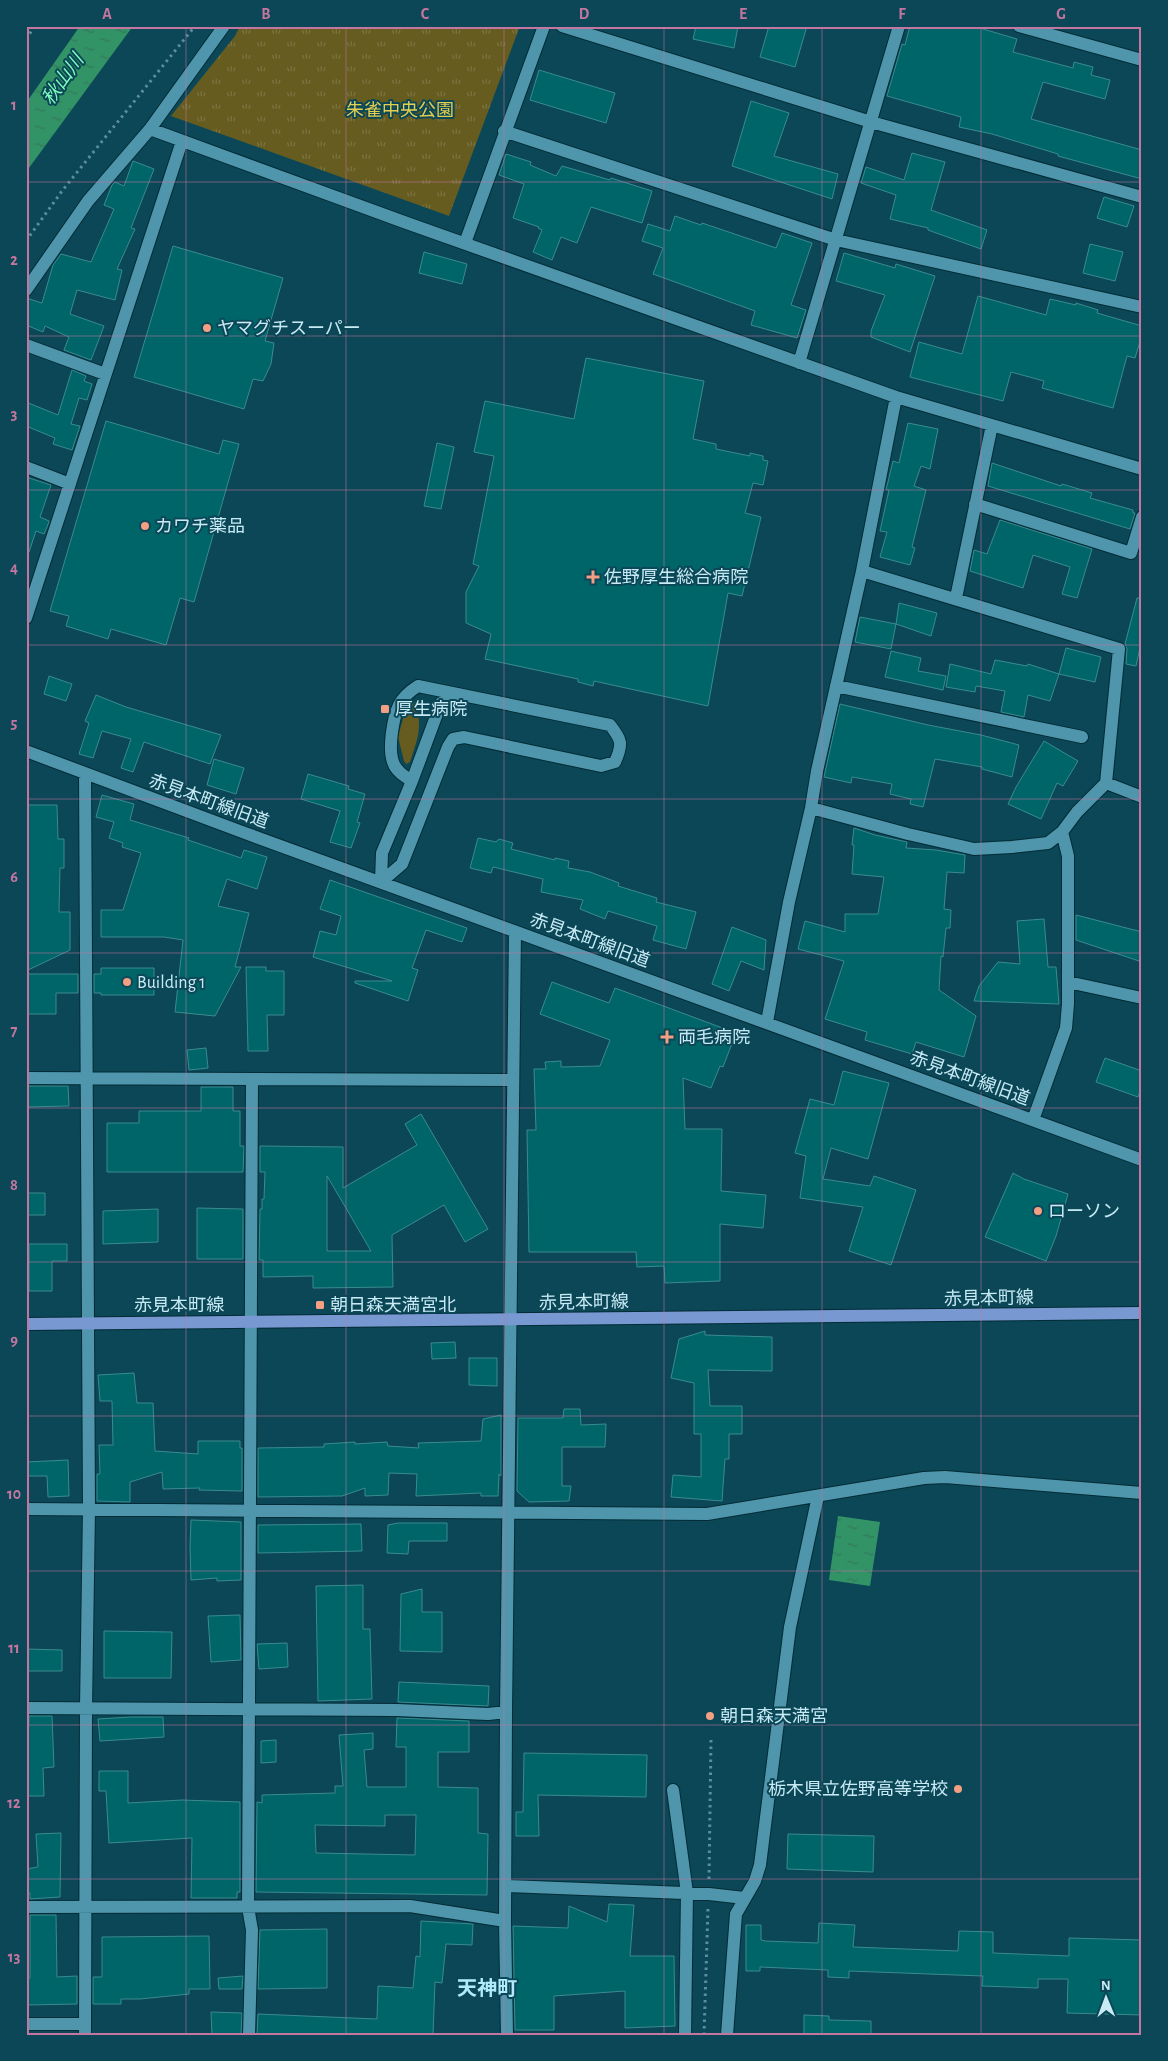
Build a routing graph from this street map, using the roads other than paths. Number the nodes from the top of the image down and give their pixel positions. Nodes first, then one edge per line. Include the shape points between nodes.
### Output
1 (224, 26) edge
2 (544, 26) edge
3 (562, 26) edge
4 (900, 26) edge
5 (1018, 26) edge
6 (1142, 60) edge
7 (871, 122) junction
8 (150, 129) junction
9 (504, 131) junction
10 (182, 140) junction
11 (1142, 197) edge
12 (836, 240) junction
13 (465, 243) junction
14 (26, 290) edge
15 (1142, 307) edge
16 (26, 345) edge
17 (800, 363) junction
18 (105, 374) junction
19 (896, 398) junction
20 (992, 425) junction
21 (26, 467) edge
22 (1142, 469) edge
23 (70, 484) junction
24 (975, 504) junction
25 (1142, 517) edge
26 (862, 571) junction
27 (956, 598) junction
28 (26, 618) edge
29 (836, 686) junction
30 (464, 696) junction
31 (1082, 737) dead end
32 (26, 751) edge
33 (85, 773) junction
34 (412, 780) junction
35 (1106, 784) junction
36 (1142, 797) edge
37 (811, 808) junction
38 (1062, 832) junction
39 (381, 882) junction
40 (515, 932) junction
41 (1068, 982) junction
42 (1142, 998) edge
43 (767, 1022) junction
44 (26, 1078) edge
45 (87, 1078) junction
46 (252, 1079) junction
47 (512, 1080) junction
48 (1033, 1120) junction
49 (1142, 1160) edge
50 (1142, 1313) edge
51 (511, 1320) junction
52 (250, 1322) junction
53 (87, 1323) junction
54 (26, 1324) edge
55 (1142, 1493) edge
56 (818, 1496) junction
57 (26, 1508) edge
58 (89, 1509) junction
59 (249, 1510) junction
60 (509, 1512) junction
61 (26, 1708) edge
62 (86, 1708) junction
63 (248, 1710) junction
64 (506, 1712) junction
65 (674, 1790) dead end
66 (506, 1886) junction
67 (687, 1893) junction
68 (744, 1898) junction
69 (26, 1907) edge
70 (248, 1907) junction
71 (86, 1908) junction
72 (504, 1921) junction
73 (26, 2024) edge
74 (85, 2029) edge
75 (249, 2035) edge
76 (506, 2035) edge
77 (685, 2035) edge
78 (727, 2035) edge

1 - 8 street
2 - 9 street
3 - 7 street
4 - 7 street
5 - 6 street
7 - 11 street
7 - 12 street
8 - 10 street
8 - 14 street via 88,201
9 - 12 street
9 - 13 street
10 - 13 street
10 - 18 street
12 - 15 street
12 - 17 street
13 - 17 street
16 - 18 street
17 - 19 street
18 - 23 street
19 - 20 street
19 - 26 street
20 - 22 street
20 - 24 street
21 - 23 street
23 - 28 street
24 - 25 street via 1131,553
24 - 27 street
26 - 27 street
26 - 29 street
27 - 35 street via 1119,649
29 - 31 street
29 - 37 street
30 - 34 street via 441,704
30 - 34 street via 418,686 398,706 391,737 393,762 399,772
30 - 39 street via 610,725 619,736 621,748 615,762 601,766 464,737 454,739 402,864
32 - 33 street, 赤見本町線旧道
33 - 39 street, 赤見本町線旧道
33 - 45 street
34 - 39 street via 382,853
35 - 36 street
35 - 38 street
37 - 38 street via 974,849 1048,843
37 - 43 street via 789,902
38 - 41 street via 1068,856
39 - 40 street, 赤見本町線旧道
40 - 43 street, 赤見本町線旧道
40 - 47 street
41 - 42 street
41 - 48 street via 1066,1028
43 - 48 street, 赤見本町線旧道
44 - 45 street
45 - 46 street
45 - 53 street
46 - 47 street
46 - 52 street
47 - 51 street
48 - 49 street, 赤見本町線旧道
50 - 51 main road, 赤見本町線
51 - 52 main road, 赤見本町線
51 - 60 street
52 - 53 main road, 赤見本町線
52 - 59 street
53 - 54 main road, 赤見本町線
53 - 58 street
55 - 56 street via 945,1477
56 - 60 street via 706,1514
56 - 68 street via 790,1627 760,1865
57 - 58 street
58 - 59 street
58 - 62 street
59 - 60 street
59 - 63 street
60 - 64 street
61 - 62 street
62 - 63 street
62 - 71 street
63 - 64 street
63 - 70 street
64 - 66 street
65 - 67 street
66 - 67 street
66 - 72 street
67 - 68 street
67 - 77 street
68 - 78 street via 736,1914
69 - 71 street
70 - 71 street
70 - 72 street via 410,1906
70 - 75 street via 252,1930
71 - 74 street
72 - 76 street
73 - 74 street

